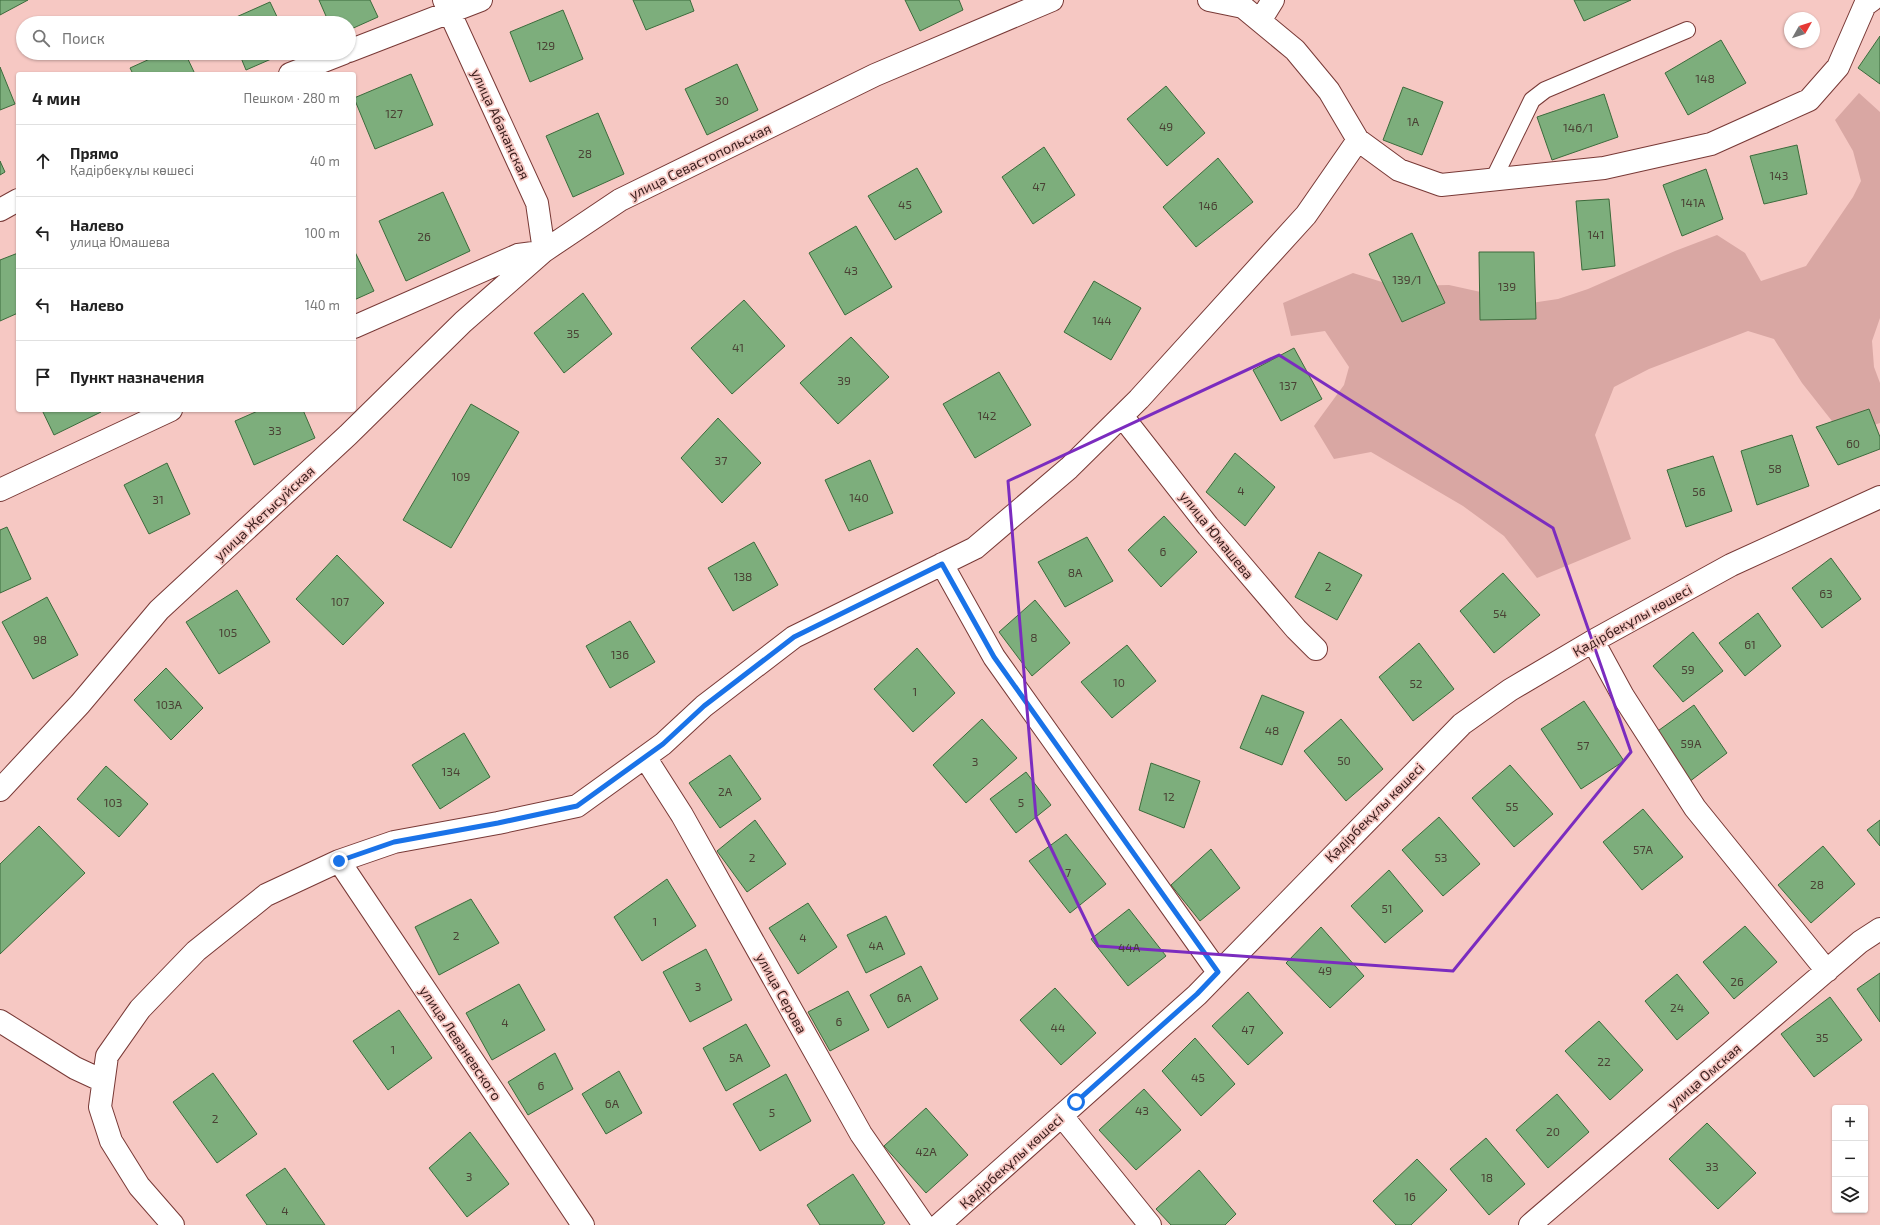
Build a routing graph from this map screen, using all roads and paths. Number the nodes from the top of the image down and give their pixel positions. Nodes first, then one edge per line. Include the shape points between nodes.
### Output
1 (480, 0) edge
2 (1052, 0) edge
3 (1209, 0) edge
4 (1273, 0) edge
5 (1872, 0) edge
6 (447, 7) edge
7 (1260, 21) junction
8 (1688, 30) dead end
9 (356, 48) edge
10 (326, 60) edge
11 (295, 72) edge
12 (1358, 140) junction
13 (1493, 180) junction
14 (16, 201) edge
15 (0, 210) edge
16 (544, 251) junction
17 (356, 325) edge
18 (167, 412) edge
19 (1122, 416) junction
20 (0, 490) edge
21 (1880, 497) edge
22 (942, 564) junction
23 (1593, 641) junction
24 (1316, 649) dead end
25 (645, 757) junction
26 (0, 790) edge
27 (339, 861) junction
28 (1880, 929) edge
29 (1827, 971) junction
30 (1218, 972) junction
31 (0, 1021) edge
32 (103, 1081) junction
33 (1062, 1116) junction
34 (173, 1225) edge
35 (583, 1225) edge
36 (924, 1225) edge
37 (939, 1225) edge
38 (1150, 1225) edge
39 (1530, 1225) edge

1 - 6 street
2 - 16 street, улица Севастопольская via 875,75 620,200
3 - 7 street via 1243,7
4 - 7 street
5 - 13 street via 1865,5 1838,67 1810,100 1711,144 1604,168
6 - 9 street
6 - 16 street, улица Абаканская via 537,203
7 - 12 street via 1295,50 1329,91
8 - 13 lane via 1545,90 1532,100
10 - 11 street
12 - 13 street via 1399,170 1441,185
12 - 19 street via 1306,216
14 - 15 street
16 - 17 street, улица Севастопольская via 518,255
16 - 26 street, улица Жетысуйская via 463,322 348,435 159,610 80,704
18 - 20 street
19 - 22 street via 1069,468 975,548
19 - 24 street, улица Юмашева via 1208,526
21 - 23 street, Қадірбекұлы көшесі via 1731,565
22 - 25 street via 794,637 704,706
22 - 30 street via 994,657
23 - 29 street via 1623,696 1694,808
23 - 30 street, Қадірбекұлы көшесі via 1510,690 1462,724
25 - 27 street via 577,806 394,842
25 - 36 street, улица Серова via 682,815 861,1134
27 - 32 street via 266,896 196,951 140,1009 107,1056
27 - 35 street, улица Леваневского
28 - 29 street, улица Омская via 1860,942
29 - 39 street, улица Омская
30 - 33 street, Қадірбекұлы көшесі
31 - 32 street via 75,1068
32 - 34 street via 100,1107 111,1141 139,1186
33 - 37 street, Қадірбекұлы көшесі
33 - 38 street

